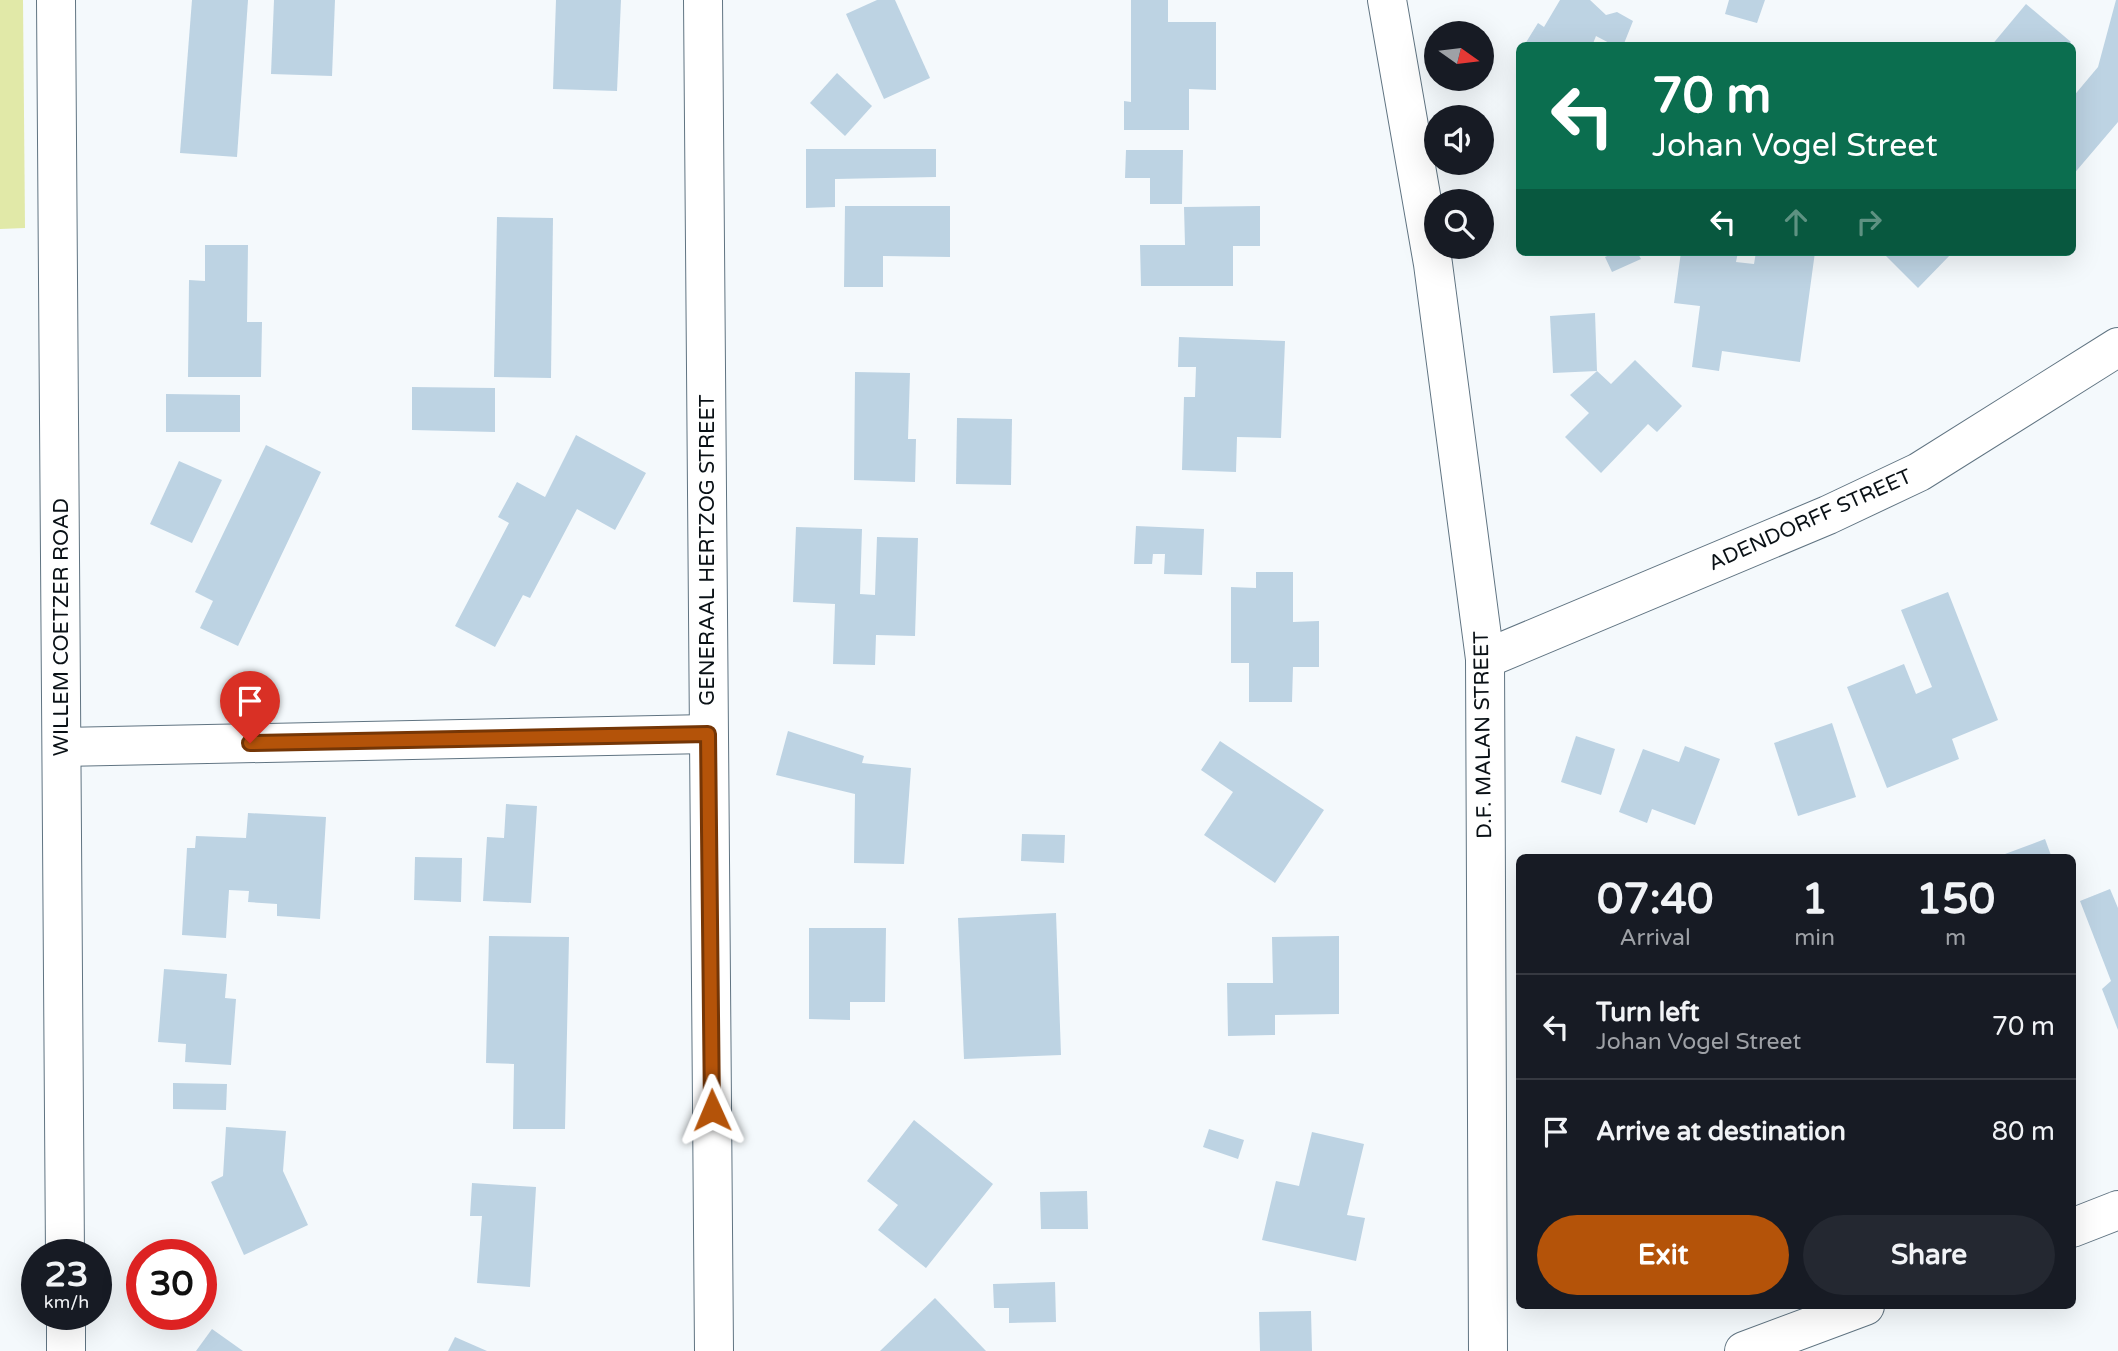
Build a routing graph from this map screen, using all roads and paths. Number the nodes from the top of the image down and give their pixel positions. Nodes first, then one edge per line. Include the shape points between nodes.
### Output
1 (56, 0) edge
2 (703, 0) edge
3 (1387, 0) edge
4 (2118, 347) edge
5 (1485, 659) junction
6 (708, 734) junction
7 (62, 747) junction
8 (2118, 1210) edge
9 (2076, 1226) edge
10 (65, 1239) edge
11 (1857, 1309) edge
12 (66, 1330) edge
13 (66, 1351) edge
14 (713, 1351) edge
15 (1488, 1351) edge
16 (1744, 1351) edge

1 - 7 street, WILLEM COETZER ROAD
2 - 6 street, GENERAAL HERTZOG STREET
3 - 5 street, D.F. MALAN STREET via 1433,264
4 - 5 street, ADENDORFF STREET via 1919,472 1829,515
5 - 15 street, D.F. MALAN STREET
6 - 7 street
6 - 14 street, GENERAAL HERTZOG STREET
7 - 10 street, WILLEM COETZER ROAD
8 - 9 street
11 - 16 street
12 - 13 street

